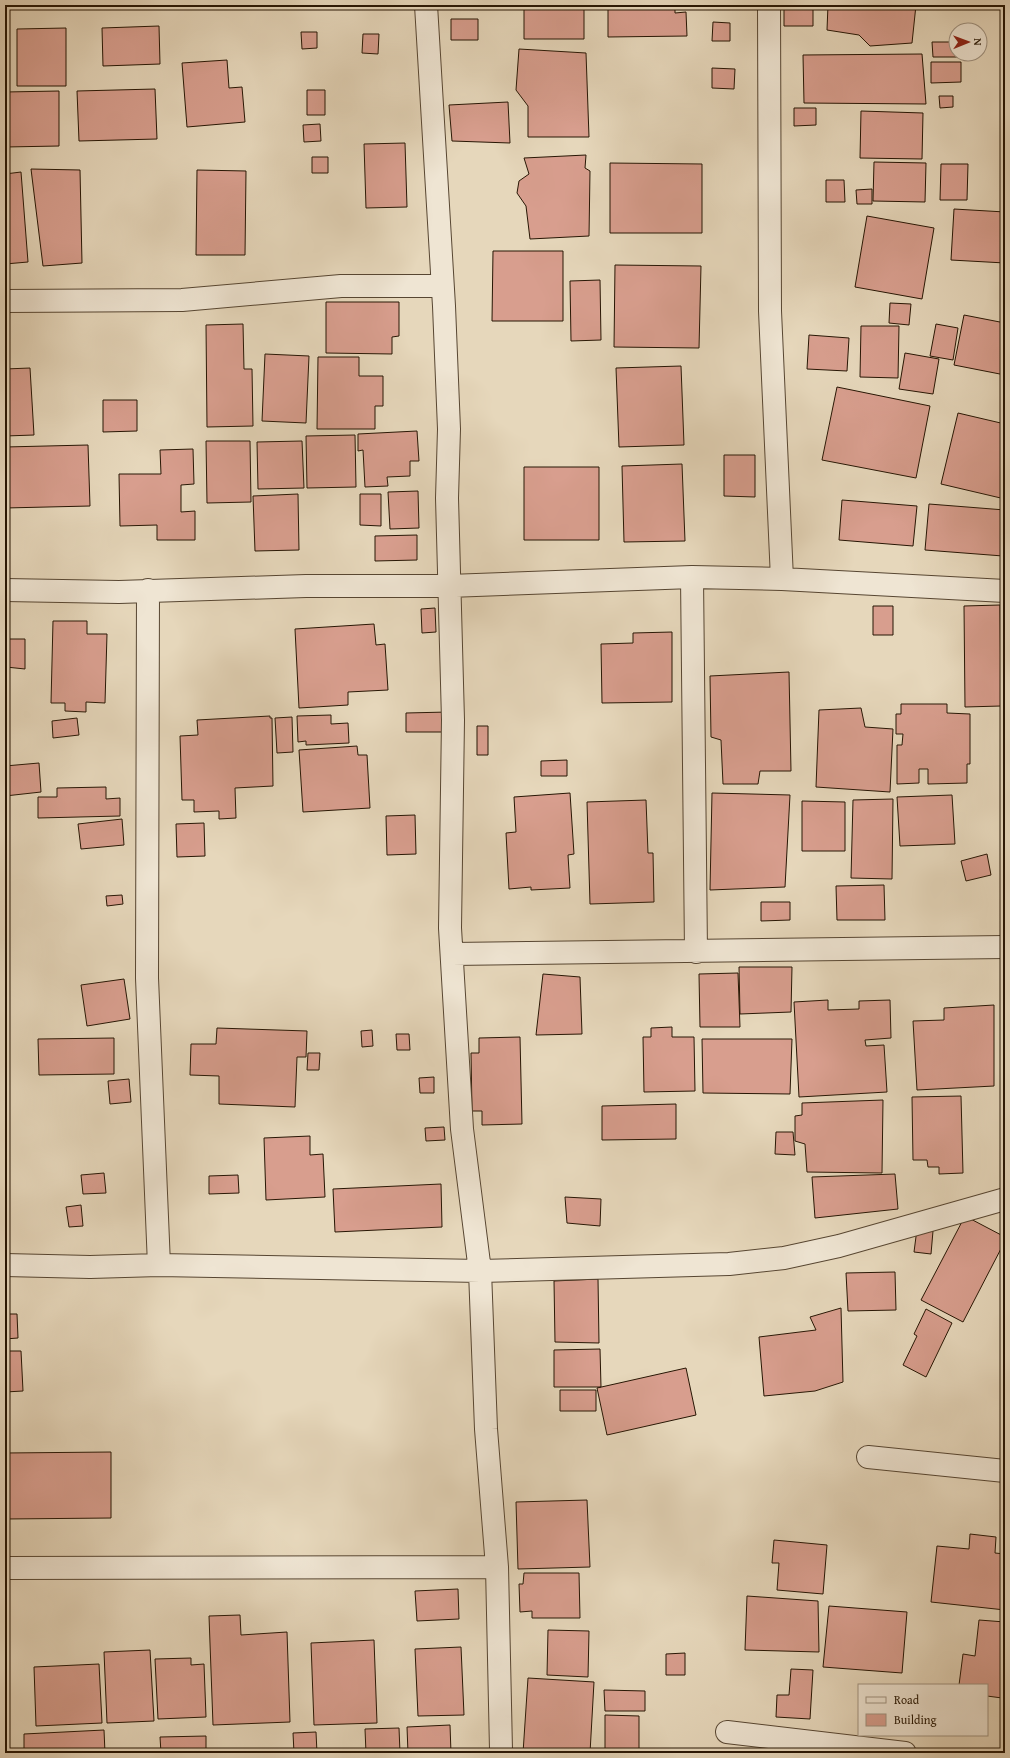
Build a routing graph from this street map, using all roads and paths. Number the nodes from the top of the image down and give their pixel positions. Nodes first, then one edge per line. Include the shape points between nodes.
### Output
1 (426, 5) edge
2 (769, 5) edge
3 (442, 286) junction
4 (5, 301) edge
5 (692, 577) junction
6 (782, 580) junction
7 (450, 586) junction
8 (5, 590) edge
9 (148, 590) junction
10 (1005, 591) edge
11 (1005, 947) edge
12 (696, 952) junction
13 (452, 954) junction
14 (1005, 1199) edge
15 (5, 1265) edge
16 (159, 1265) junction
17 (480, 1271) junction
18 (868, 1457) dead end
19 (1005, 1471) edge
20 (497, 1567) junction
21 (5, 1568) edge
22 (727, 1732) dead end
23 (501, 1750) dead end
24 (904, 1753) edge

1 - 3 street
2 - 6 street via 770,311
3 - 4 street via 342,286 182,300
3 - 7 street via 449,429 447,498
5 - 6 street
5 - 7 street
5 - 12 street
6 - 10 street
7 - 9 street
7 - 13 street via 453,720 450,928
8 - 9 street
9 - 16 street via 147,978
11 - 12 street
12 - 13 street
13 - 17 street via 462,1129
14 - 17 street via 839,1246 784,1258 729,1264
15 - 16 street
16 - 17 street
17 - 20 street via 486,1429
18 - 19 street
20 - 21 street
20 - 23 street
22 - 24 street

